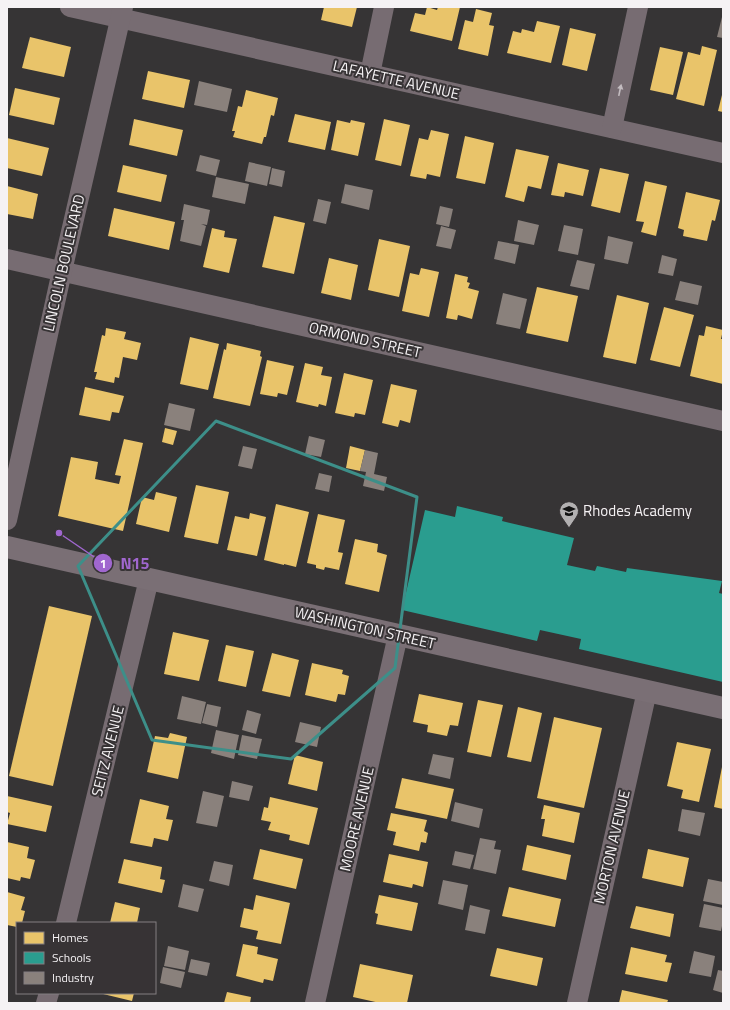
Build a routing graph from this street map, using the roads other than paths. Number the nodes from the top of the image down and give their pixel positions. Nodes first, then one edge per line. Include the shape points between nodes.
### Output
1 (70, 7) edge
2 (384, 7) edge
3 (638, 7) edge
4 (122, 13) edge
5 (370, 74) junction
6 (612, 128) junction
7 (723, 153) edge
8 (7, 259) edge
9 (62, 271) junction
10 (723, 421) edge
11 (7, 520) edge
12 (7, 547) edge
13 (149, 579) junction
14 (398, 635) junction
15 (647, 691) junction
16 (723, 708) edge
17 (66, 922) edge
18 (315, 1003) edge
19 (577, 1003) edge

1 - 4 street, LAFAYETTE AVENUE
2 - 5 street
6 -> 3 street
4 - 5 street, LAFAYETTE AVENUE
4 - 9 street, LINCOLN BOULEVARD
5 - 6 street, LAFAYETTE AVENUE
6 - 7 street, LAFAYETTE AVENUE
8 - 9 street, ORMOND STREET
9 - 10 street, ORMOND STREET
9 - 11 street, LINCOLN BOULEVARD
12 - 13 main road, WASHINGTON STREET
13 - 14 main road, WASHINGTON STREET
13 - 17 street, SEITZ AVENUE
14 - 15 main road, WASHINGTON STREET
14 - 18 street, MOORE AVENUE
15 - 16 main road, WASHINGTON STREET
15 - 19 street, MORTON AVENUE

